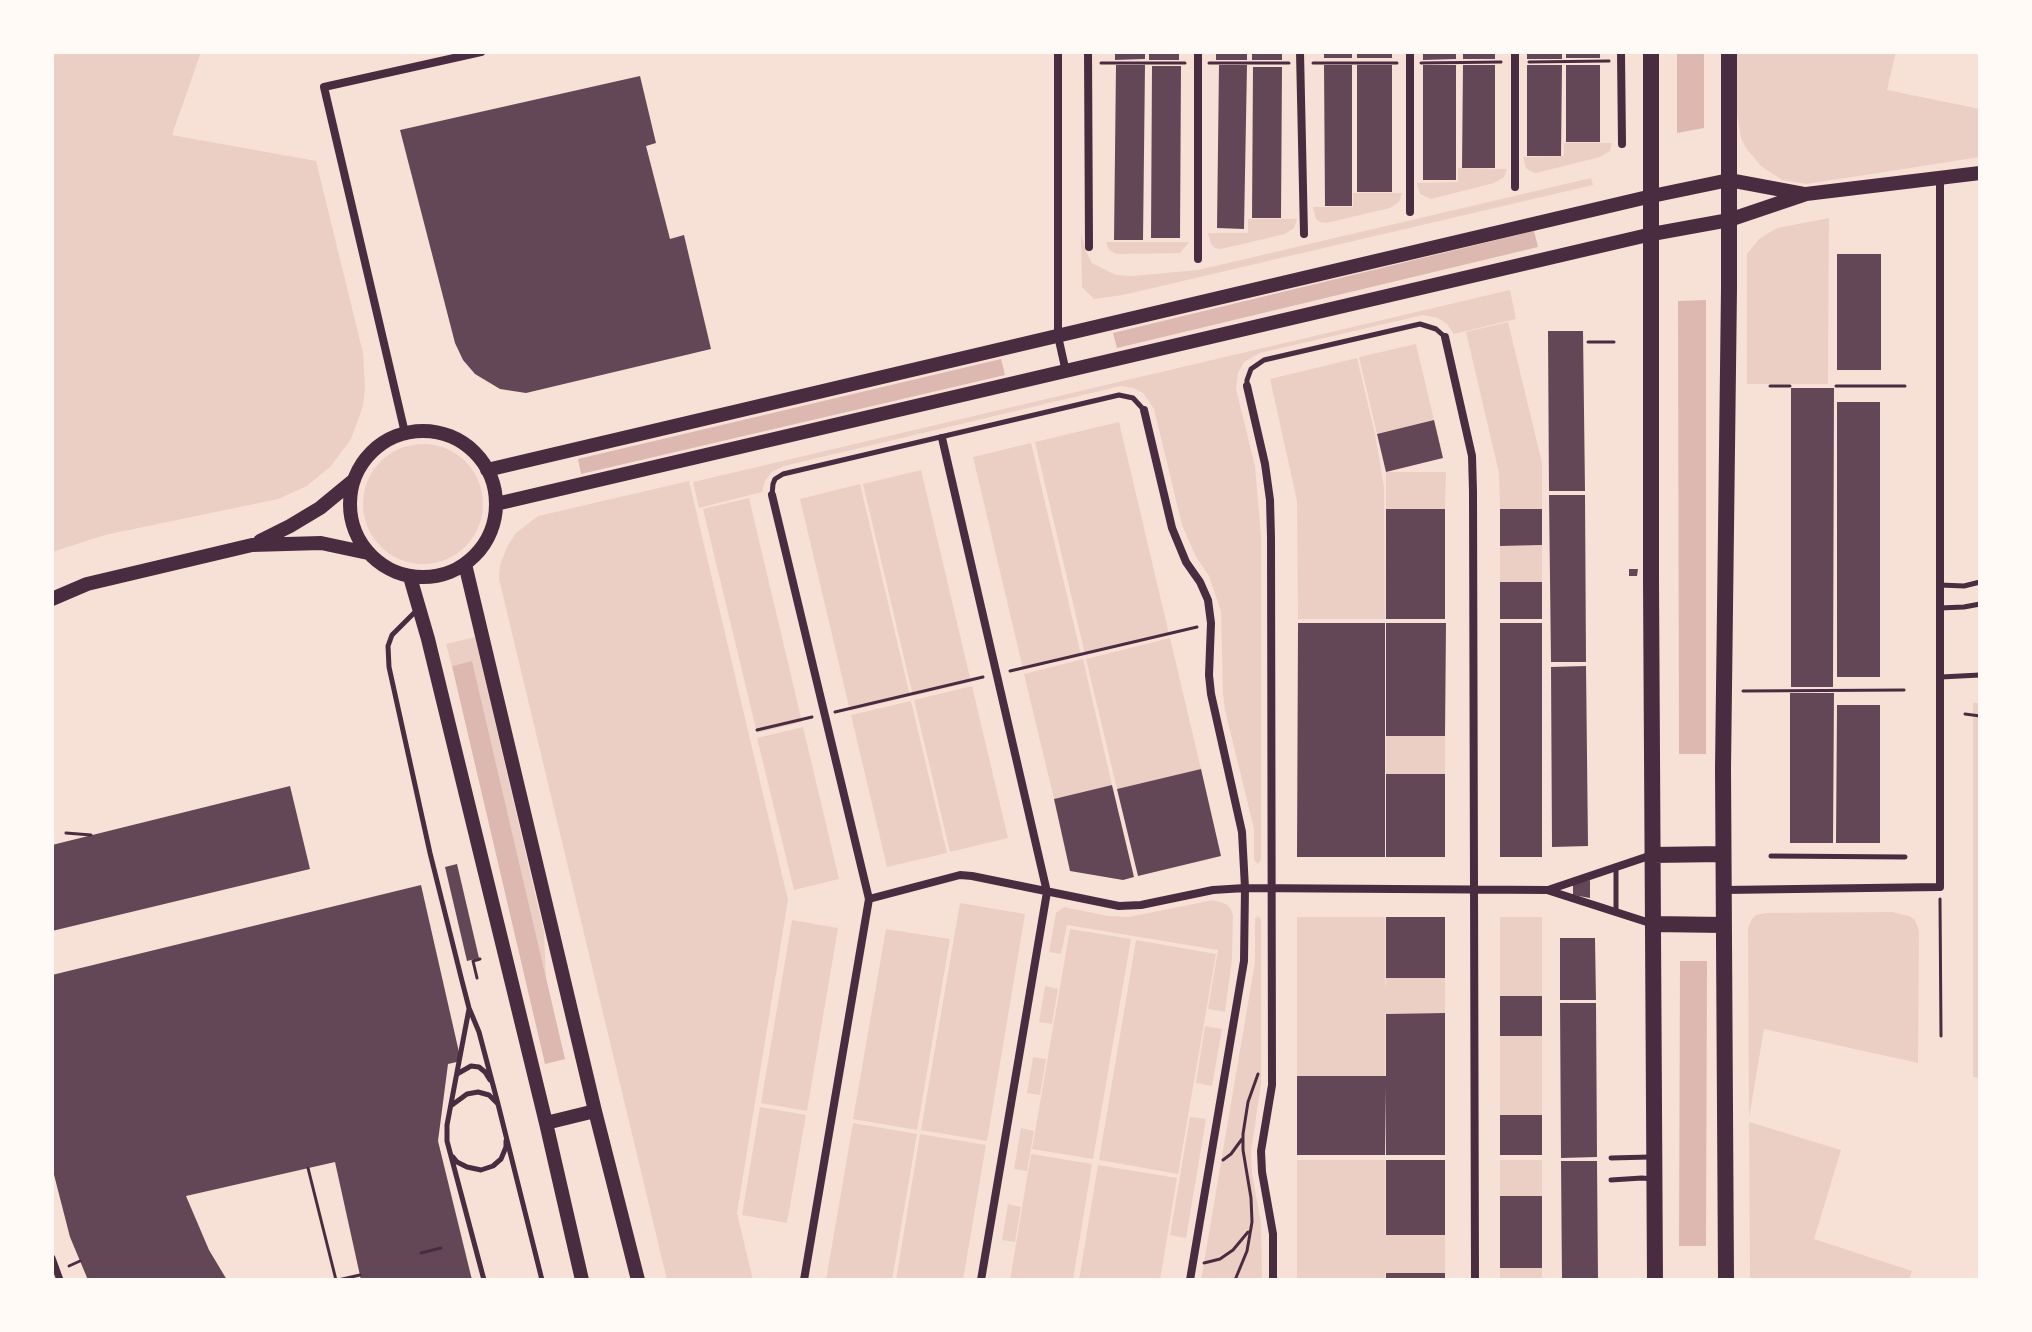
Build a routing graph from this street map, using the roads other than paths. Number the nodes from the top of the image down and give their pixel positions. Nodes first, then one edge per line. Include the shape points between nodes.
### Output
1 (481, 52) edge
2 (1058, 52) edge
3 (1088, 52) edge
4 (1198, 52) edge
5 (1300, 52) edge
6 (1410, 52) edge
7 (1515, 52) edge
8 (1651, 52) edge
9 (1729, 52) edge
10 (1621, 57) edge
11 (1622, 144) dead end
12 (1980, 173) edge
13 (1940, 178) junction
14 (1729, 180) junction
15 (1515, 187) dead end
16 (1806, 194) junction
17 (1652, 196) junction
18 (1410, 212) dead end
19 (1729, 220) junction
20 (1304, 234) dead end
21 (1652, 234) junction
22 (1089, 247) dead end
23 (1198, 259) dead end
24 (1058, 336) junction
25 (1445, 337) joint
26 (1066, 372) junction
27 (1247, 386) joint
28 (1144, 410) joint
29 (405, 433) junction
30 (942, 438) junction
31 (487, 470) junction
32 (354, 480) junction
33 (772, 495) joint
34 (496, 504) junction
35 (252, 545) junction
36 (368, 553) junction
37 (465, 564) junction
38 (410, 577) junction
39 (1980, 582) edge
40 (1939, 585) junction
41 (52, 599) edge
42 (1980, 604) edge
43 (420, 608) junction
44 (1940, 608) junction
45 (1980, 675) edge
46 (1940, 677) junction
47 (1723, 854) junction
48 (1652, 855) junction
49 (1771, 856) dead end
50 (1905, 857) dead end
51 (1616, 866) junction
52 (1245, 888) junction
53 (1273, 889) junction
54 (1547, 890) junction
55 (1724, 890) junction
56 (1475, 891) junction
57 (1047, 892) junction
58 (869, 899) junction
59 (1616, 912) junction
60 (1653, 924) junction
61 (1724, 925) junction
62 (469, 1008) junction
63 (457, 1074) junction
64 (493, 1084) junction
65 (498, 1104) junction
66 (451, 1105) junction
67 (595, 1111) junction
68 (546, 1123) junction
69 (506, 1135) junction
70 (450, 1153) junction
71 (1654, 1157) junction
72 (1611, 1158) dead end
73 (1654, 1179) junction
74 (1611, 1180) dead end
75 (52, 1258) edge
76 (60, 1280) edge
77 (484, 1280) edge
78 (542, 1280) edge
79 (582, 1280) edge
80 (638, 1280) edge
81 (804, 1280) edge
82 (981, 1280) edge
83 (1190, 1280) edge
84 (1273, 1280) edge
85 (1475, 1280) edge
86 (1655, 1280) edge
87 (1726, 1280) edge

1 - 29 street via 324,87
2 - 24 street
3 - 22 street
4 - 23 street
5 - 20 street
6 - 18 street
7 - 15 street
8 - 17 main road
9 - 14 main road
10 - 11 street
12 - 13 street
13 - 16 street
13 - 40 street
14 - 16 street
14 - 17 street
14 - 19 main road
16 - 19 street
17 - 21 main road
17 - 24 street
19 - 21 street
19 - 47 main road
21 - 26 street
21 - 48 main road
24 - 26 street
24 - 31 street
25 - 27 lane via 1431,326 1414,325 1264,360 1251,369
25 - 56 street via 1472,456
26 - 34 street
27 - 53 street via 1270,500
28 - 30 lane via 1133,398 1119,395
28 - 52 street via 1172,528 1208,600 1211,694 1242,832
29 - 31 street via 429,431 452,437
29 - 32 street via 383,443
30 - 33 lane via 783,474 773,484
30 - 57 street
31 - 34 street
32 - 35 street via 320,508
32 - 36 street via 351,518
33 - 58 street
34 - 37 street via 492,527
35 - 36 street via 321,543
35 - 41 street via 87,584
36 - 38 street
37 - 38 street via 448,573
37 - 67 street
38 - 43 street
39 - 40 lane
40 - 44 street
42 - 44 lane
43 - 62 lane via 392,635 388,657
43 - 68 street
44 - 46 street
45 - 46 lane
46 - 55 street via 1940,887
47 - 48 main road
47 - 55 main road
48 - 51 street
48 - 60 main road
49 - 50 lane
51 - 54 street
51 - 59 lane
52 - 53 street
52 - 57 street via 1119,906
52 - 83 street via 1244,961
53 - 56 street
53 - 84 street via 1272,1085 1261,1151 1273,1234
54 - 56 street
54 - 59 street
55 - 61 main road
56 - 85 street
57 - 58 street via 960,875
57 - 82 street
58 - 81 street
59 - 60 street
60 - 61 main road
60 - 71 main road
61 - 87 main road
62 - 63 lane
62 - 64 lane
63 - 64 lane via 479,1067
63 - 66 lane
64 - 65 lane
65 - 66 lane via 478,1092
65 - 69 lane
66 - 70 lane
67 - 68 street
67 - 80 street
68 - 79 street
69 - 70 lane via 501,1159 481,1170 457,1162
69 - 78 lane
70 - 77 lane
71 - 72 lane
71 - 73 main road
73 - 74 lane
73 - 86 main road
75 - 76 street

